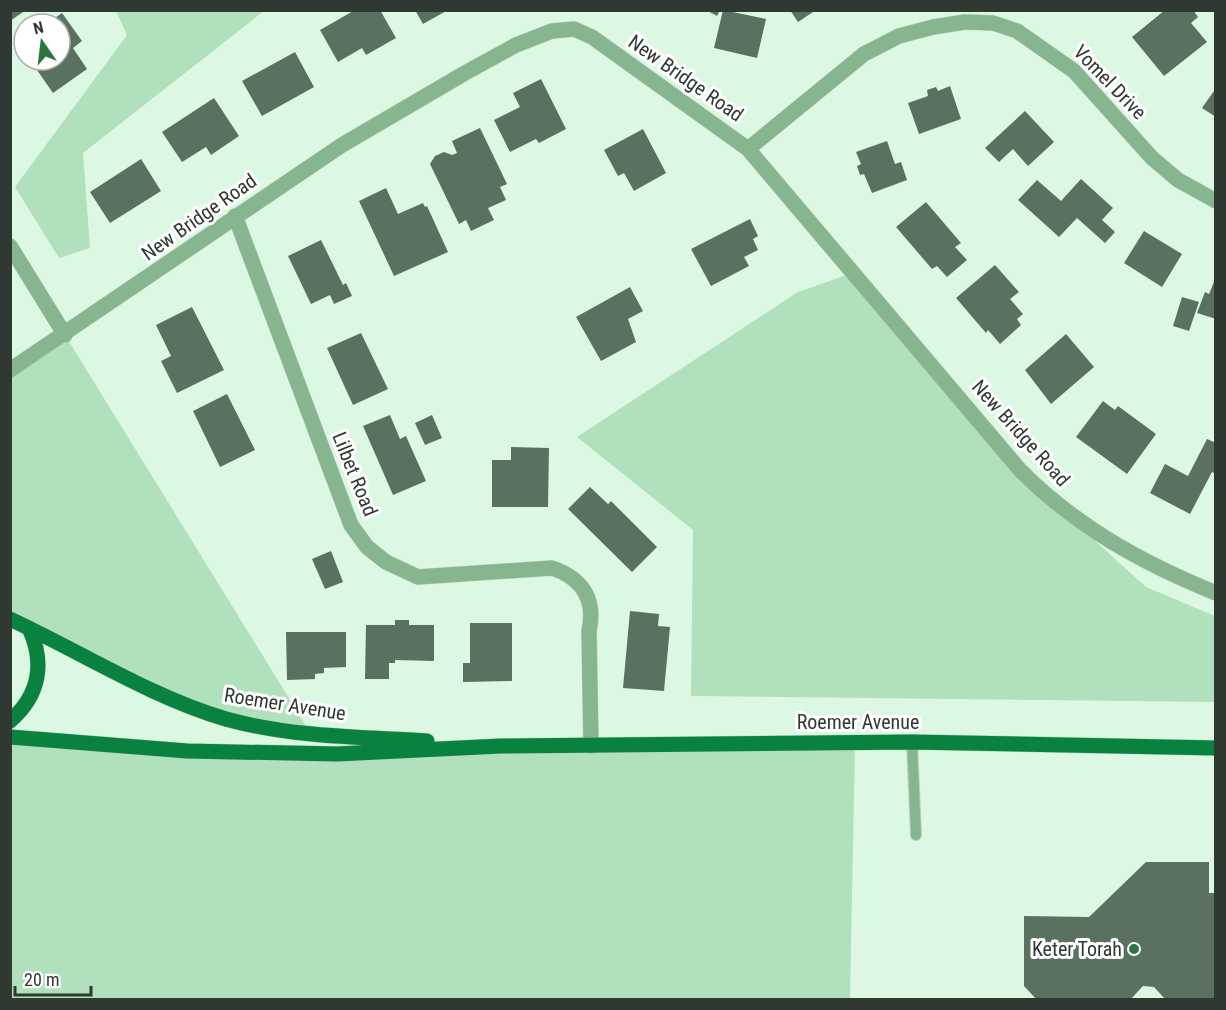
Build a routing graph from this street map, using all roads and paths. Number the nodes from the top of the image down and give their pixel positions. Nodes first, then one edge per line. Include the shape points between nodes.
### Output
1 (994, 17) edge
2 (748, 149) junction
3 (1215, 201) edge
4 (234, 216) junction
5 (10, 246) edge
6 (65, 335) junction
7 (10, 370) edge
8 (1215, 593) edge
9 (10, 619) edge
10 (29, 628) junction
11 (10, 721) edge
12 (10, 737) edge
13 (912, 742) junction
14 (501, 746) junction
15 (591, 746) junction
16 (1215, 748) edge
17 (916, 835) dead end

1 - 2 street, Vomel Drive via 899,36 873,50
1 - 3 street, Vomel Drive via 1074,71 1152,158 1178,180
2 - 4 street, New Bridge Road via 574,28 552,31 516,45 342,145
2 - 8 street, New Bridge Road via 1049,499 1119,548
4 - 6 street, New Bridge Road
4 - 15 street, Lilbet Road via 351,525 367,546 386,562 418,577 552,568 581,584 590,599 592,616
5 - 6 street
6 - 7 street, New Bridge Road
9 - 10 main road, Roemer Avenue
10 - 11 main road via 37,645 39,668 35,690
10 - 14 main road, Roemer Avenue via 140,684 227,719 311,734
12 - 14 main road, Roemer Avenue via 187,751 337,754
13 - 15 main road, Roemer Avenue
13 - 16 main road, Roemer Avenue
13 - 17 lane
14 - 15 main road, Roemer Avenue

